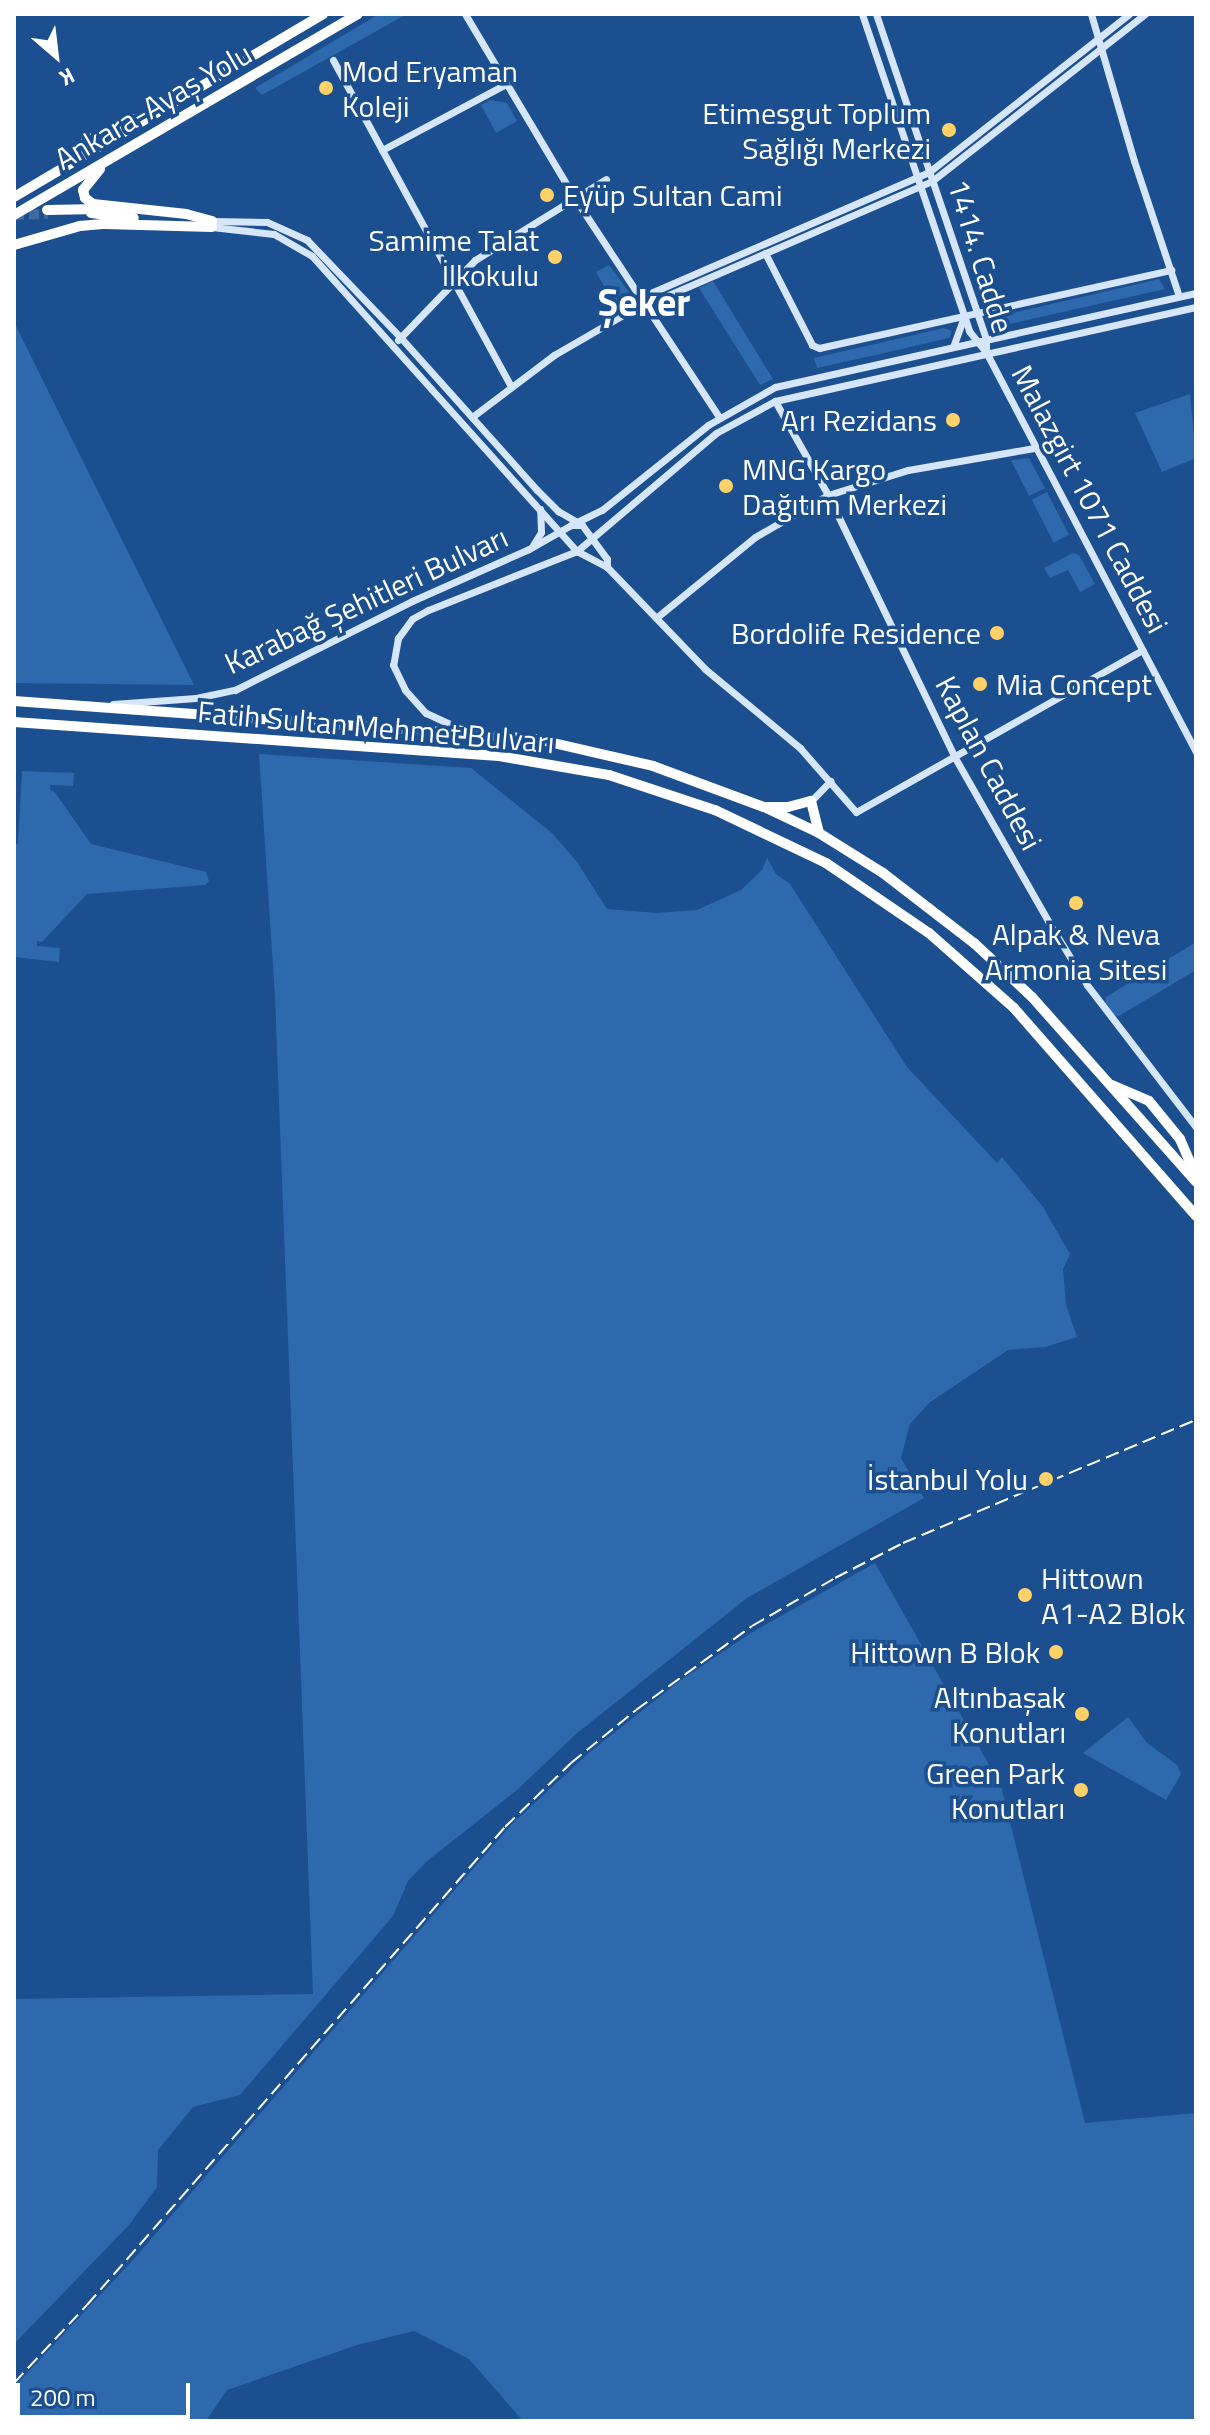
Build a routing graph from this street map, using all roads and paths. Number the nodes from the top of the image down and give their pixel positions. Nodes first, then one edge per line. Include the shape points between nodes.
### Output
1 (323, 14) edge
2 (358, 14) edge
3 (465, 14) edge
4 (862, 14) edge
5 (876, 14) edge
6 (1091, 14) edge
7 (1129, 14) edge
8 (1145, 14) edge
9 (1099, 40) junction
10 (1102, 50) junction
11 (333, 60) dead end
12 (504, 85) junction
13 (182, 97) junction
14 (382, 150) junction
15 (82, 157) junction
16 (106, 162) junction
17 (931, 176) junction
18 (606, 179) dead end
19 (918, 182) junction
20 (14, 197) edge
21 (576, 200) junction
22 (47, 212) tunnel mouth
23 (14, 215) edge
24 (212, 224) junction
25 (14, 245) edge
26 (765, 253) junction
27 (1171, 270) junction
28 (453, 279) junction
29 (1196, 293) edge
30 (1179, 296) junction
31 (646, 301) junction
32 (1196, 307) edge
33 (977, 313) junction
34 (964, 316) junction
35 (401, 338) junction
36 (986, 339) junction
37 (975, 342) junction
38 (394, 344) junction
39 (953, 347) junction
40 (986, 352) junction
41 (511, 387) junction
42 (775, 401) junction
43 (472, 417) junction
44 (720, 418) junction
45 (1034, 448) junction
46 (828, 495) junction
47 (540, 507) junction
48 (577, 522) junction
49 (563, 532) junction
50 (592, 539) junction
51 (529, 549) junction
52 (577, 551) junction
53 (607, 567) junction
54 (656, 618) junction
55 (1142, 650) junction
56 (14, 701) edge
57 (90, 706) junction
58 (14, 722) edge
59 (467, 732) junction
60 (1196, 752) edge
61 (954, 756) junction
62 (830, 781) junction
63 (811, 801) junction
64 (764, 807) junction
65 (819, 833) junction
66 (1110, 1084) junction
67 (1196, 1127) edge
68 (1190, 1150) edge
69 (1196, 1179) edge
70 (1196, 1216) edge

1 - 13 highway, Ankara-Ayaş Yolu
2 - 16 highway, Ankara-Ayaş Yolu
3 - 12 main road
4 - 19 main road, 1414. Cadde
5 - 17 main road, 1414. Cadde
6 - 9 main road
7 - 9 main road
8 - 10 main road
9 - 10 main road
9 - 17 main road
10 - 17 main road
10 - 27 main road
11 - 14 main road
12 - 14 main road
12 - 21 main road
13 - 15 highway, Ankara-Ayaş Yolu
13 - 15 highway via 86,137
14 - 28 main road
15 - 20 highway, Ankara-Ayaş Yolu
16 - 23 highway, Ankara-Ayaş Yolu
16 - 24 highway via 84,187 88,201 186,214
17 - 19 main road
17 - 33 main road, 1414. Cadde
18 - 21 main road
19 - 26 main road
19 - 31 main road via 653,292
19 - 34 main road, 1414. Cadde
21 - 28 main road
21 - 31 main road
22 - 24 highway
24 - 25 highway via 105,224
24 - 35 main road via 267,222 298,234
24 - 38 main road via 264,231 299,246
26 - 31 main road
26 - 34 main road via 815,348
27 - 30 main road
27 - 33 main road
28 - 35 main road
28 - 41 main road
29 - 30 main road, Karabağ Şehitleri Bulvarı
30 - 36 main road, Karabağ Şehitleri Bulvarı
31 - 41 main road
31 - 44 main road
32 - 40 main road, Karabağ Şehitleri Bulvarı
33 - 34 main road
33 - 36 main road, 1414. Cadde
34 - 37 main road, 1414. Cadde
34 - 39 main road
35 - 38 main road
35 - 43 main road
36 - 37 main road, Karabağ Şehitleri Bulvarı
36 - 40 main road, 1414. Cadde
37 - 39 main road, Karabağ Şehitleri Bulvarı
37 - 40 main road, 1414. Cadde
38 - 47 main road
39 - 44 main road, Karabağ Şehitleri Bulvarı via 775,387
40 - 42 main road, Karabağ Şehitleri Bulvarı
40 - 45 main road, Malazgirt 1071 Caddesi
41 - 43 main road
42 - 46 main road, Kaplan Caddesi
42 - 50 main road, Karabağ Şehitleri Bulvarı via 716,433
43 - 48 main road via 558,511
44 - 48 main road, Karabağ Şehitleri Bulvarı via 602,510
45 - 46 main road via 908,470
45 - 55 main road, Malazgirt 1071 Caddesi
46 - 54 main road via 755,537
46 - 61 main road, Kaplan Caddesi
47 - 49 main road
47 - 51 main road via 541,532
48 - 49 main road, Karabağ Şehitleri Bulvarı
48 - 50 main road
49 - 51 main road, Karabağ Şehitleri Bulvarı
49 - 52 main road
50 - 52 main road, Karabağ Şehitleri Bulvarı
50 - 53 main road
51 - 57 main road, Karabağ Şehitleri Bulvarı via 235,690
52 - 53 main road
52 - 59 main road, Karabağ Şehitleri Bulvarı via 428,610 403,629 393,665 405,690 426,713
53 - 54 main road
54 - 62 main road
55 - 60 main road, Malazgirt 1071 Caddesi
55 - 61 main road
56 - 57 highway, Fatih Sultan Mehmet Bulvarı
57 - 59 highway, Fatih Sultan Mehmet Bulvarı
58 - 70 highway, Fatih Sultan Mehmet Bulvarı via 499,756 609,775 715,810 826,863 929,933 1014,1008
59 - 64 highway, Fatih Sultan Mehmet Bulvarı via 601,752
61 - 62 main road via 856,812
61 - 67 main road, Kaplan Caddesi via 1078,972
62 - 63 main road
63 - 64 highway
63 - 65 highway
64 - 65 highway, Fatih Sultan Mehmet Bulvarı
65 - 66 highway, Fatih Sultan Mehmet Bulvarı via 920,898 974,943 1032,997
66 - 68 highway via 1149,1101
66 - 69 highway, Fatih Sultan Mehmet Bulvarı
68 - 69 highway

